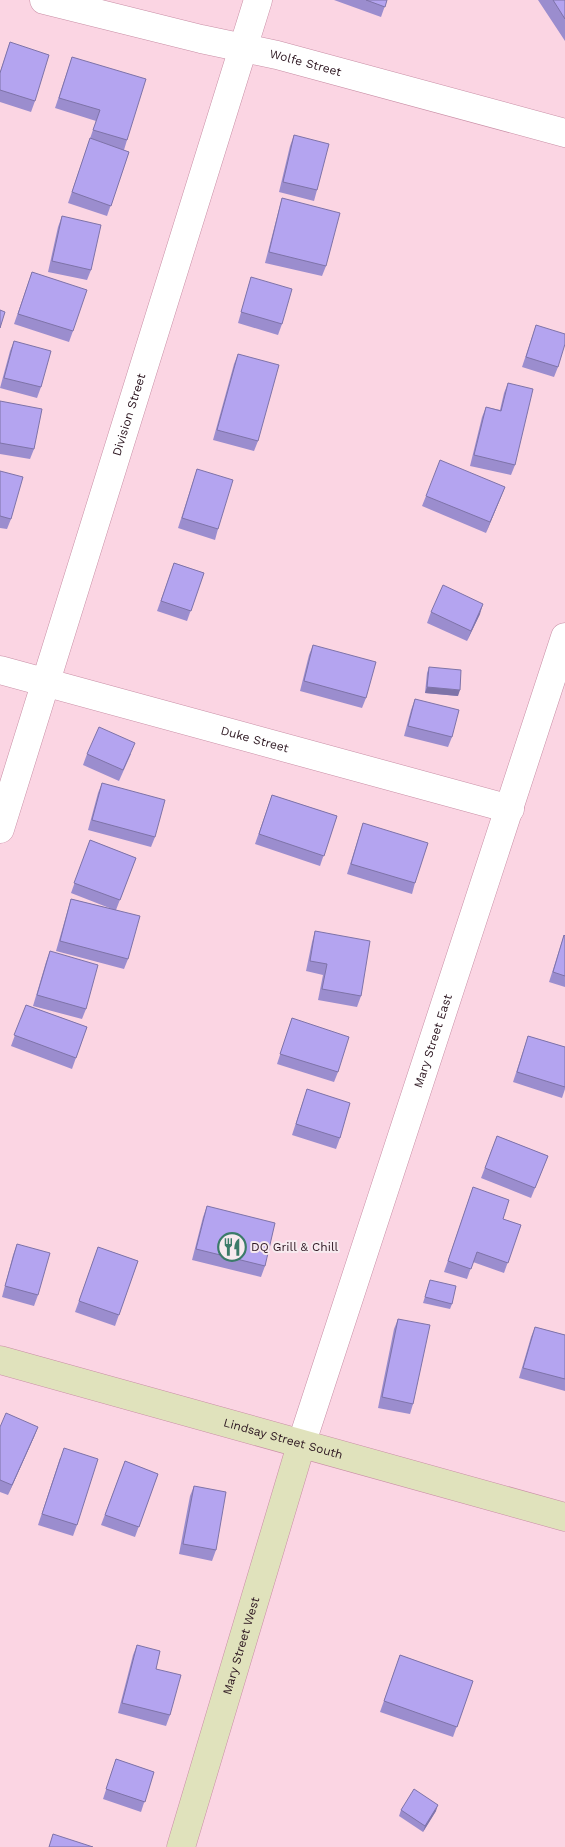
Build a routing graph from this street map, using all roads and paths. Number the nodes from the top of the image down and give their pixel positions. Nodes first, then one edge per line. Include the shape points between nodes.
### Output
1 (44, 0) edge
2 (258, 0) edge
3 (243, 48) junction
4 (565, 134) edge
5 (565, 637) edge
6 (0, 670) edge
7 (45, 682) junction
8 (510, 809) junction
9 (0, 829) edge
10 (0, 1360) edge
11 (301, 1445) junction
12 (565, 1517) edge
13 (181, 1847) edge

1 - 3 street, Wolfe Street
2 - 3 street, Division Street
3 - 4 street, Wolfe Street
3 - 7 street, Division Street
5 - 8 street, Mary Street East
6 - 7 street, Duke Street
7 - 8 street, Duke Street
7 - 9 street, Division Street
8 - 11 street, Mary Street East
10 - 11 main road, Lindsay Street South
11 - 12 main road, Lindsay Street South
11 - 13 main road, Mary Street West

